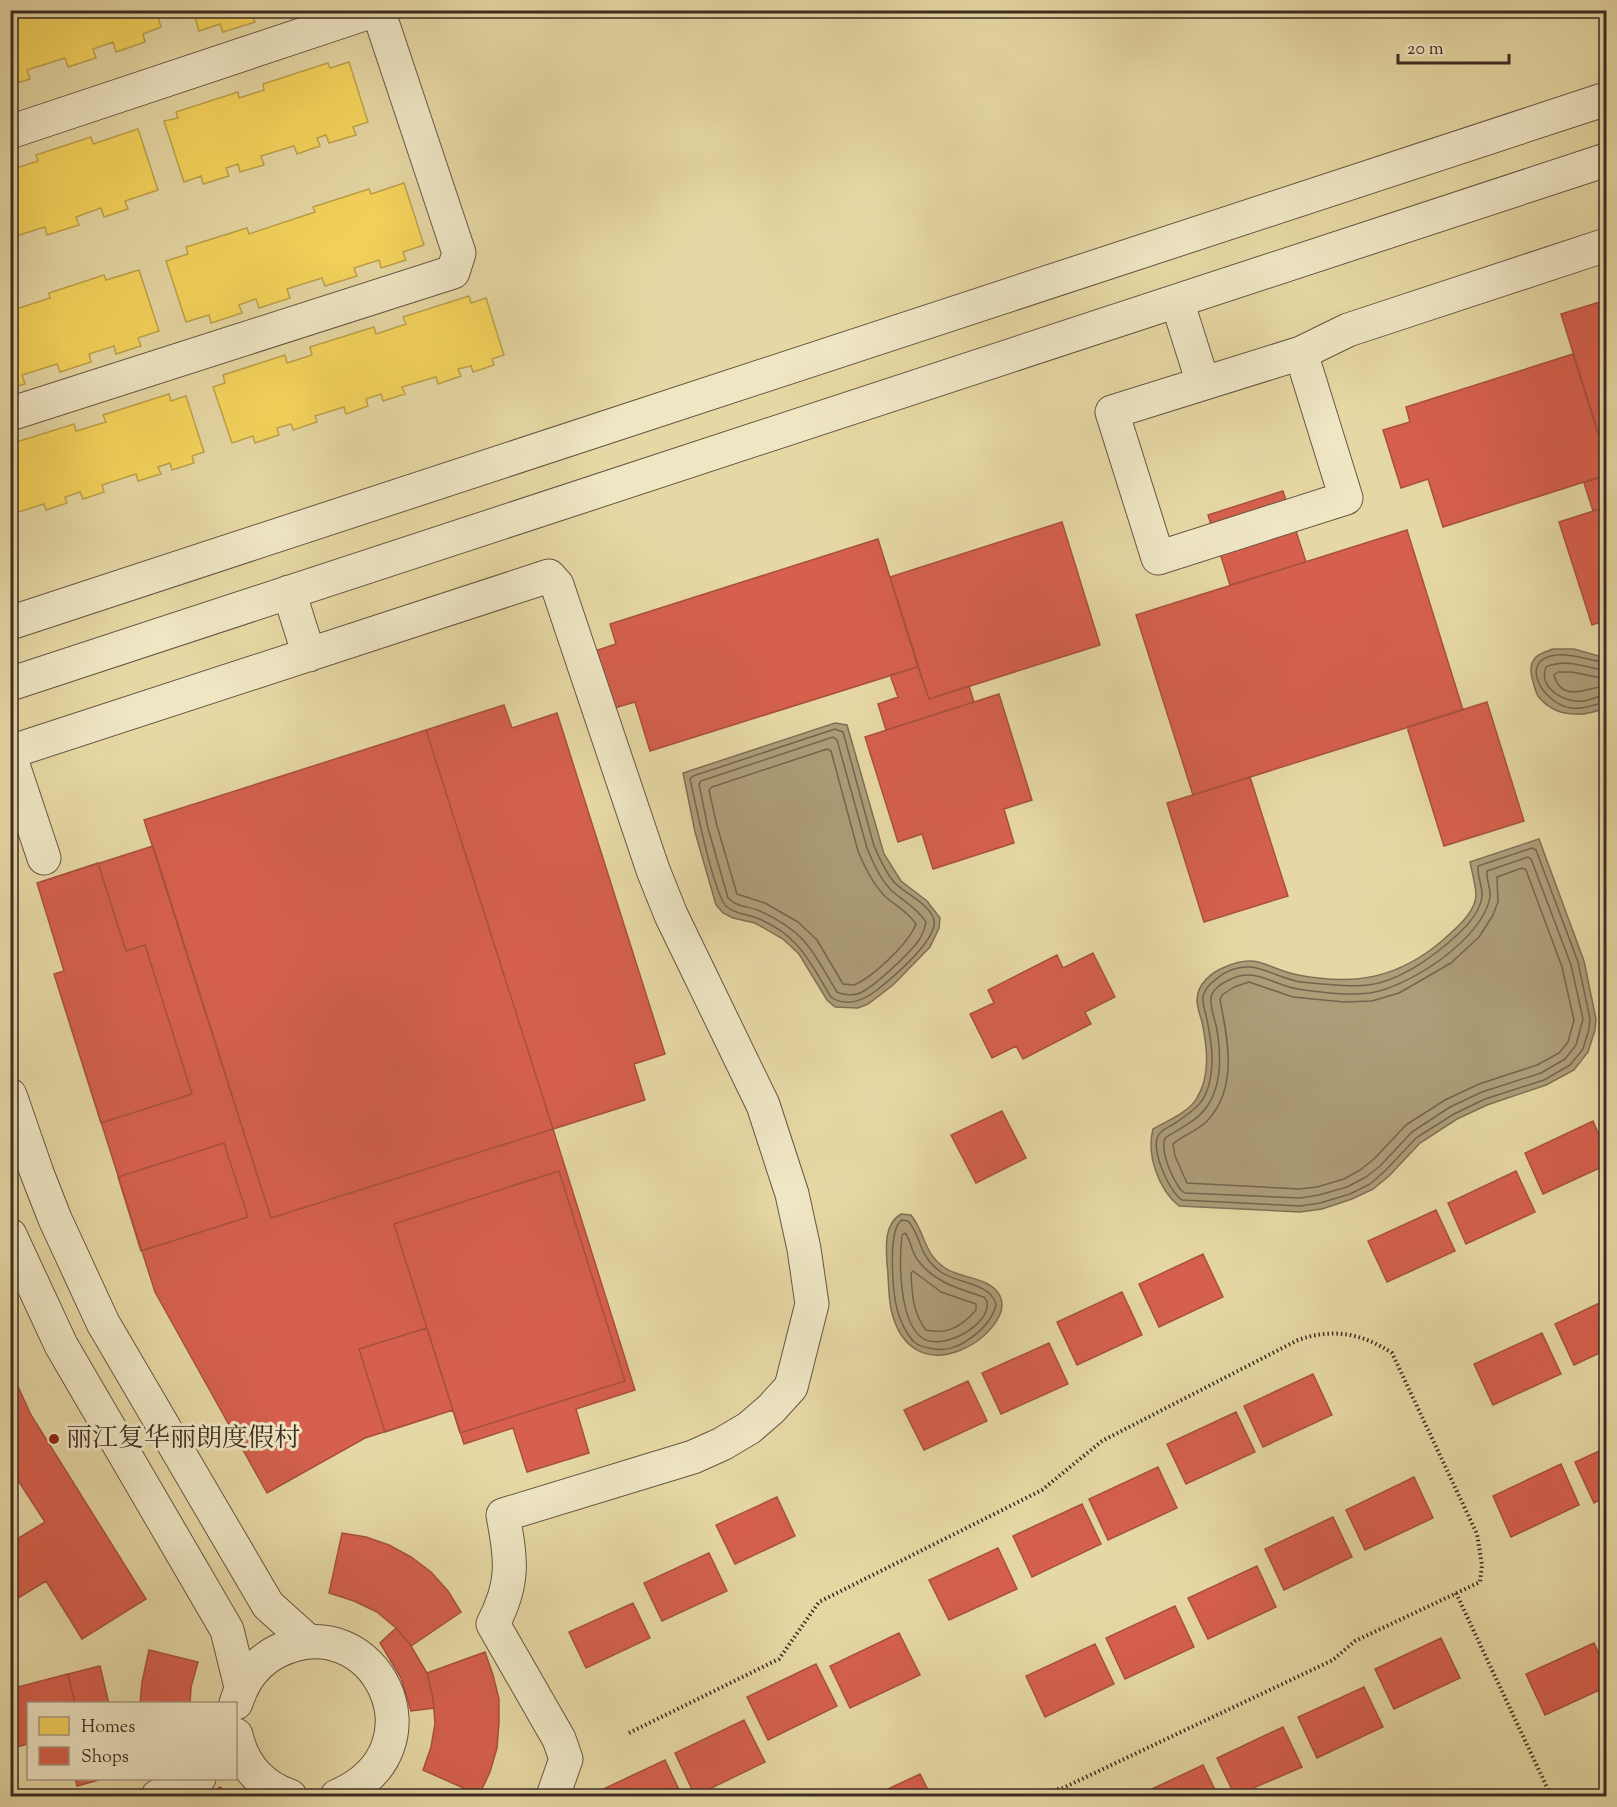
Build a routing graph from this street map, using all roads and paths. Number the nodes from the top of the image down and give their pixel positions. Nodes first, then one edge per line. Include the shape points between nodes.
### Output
1 (377, 10) edge
2 (1606, 99) edge
3 (10, 132) edge
4 (1606, 160) edge
5 (1606, 245) edge
6 (1177, 301) junction
7 (1300, 352) junction
8 (1203, 383) junction
9 (10, 414) edge
10 (289, 592) junction
11 (10, 622) edge
12 (309, 655) junction
13 (10, 684) edge
14 (10, 754) edge
15 (44, 858) dead end
16 (10, 1095) edge
17 (10, 1235) edge
18 (1456, 1593) junction
19 (309, 1642) junction
20 (238, 1696) edge
21 (629, 1733) dead end
22 (238, 1750) edge
23 (383, 1759) junction
24 (197, 1780) edge
25 (158, 1797) edge
26 (290, 1797) edge
27 (337, 1797) edge
28 (383, 1797) edge
29 (553, 1797) edge
30 (1026, 1797) edge
31 (1551, 1797) edge

1 - 3 street
1 - 9 street via 459,253 453,272
2 - 11 street
4 - 6 street
5 - 7 street via 1348,330
6 - 8 street
6 - 10 street
7 - 8 street
7 - 8 street via 1346,498 1158,558 1112,412
10 - 12 street
10 - 13 street
12 - 14 street
12 - 29 street via 549,576 557,585 653,870 763,1105 792,1194 804,1249 812,1304 791,1387 750,1428 693,1457 504,1515 510,1572 493,1624 559,1739 566,1759
14 - 15 street
16 - 19 street via 55,1219 103,1323 268,1605
17 - 20 street via 61,1345 227,1630
18 - 21 path via 1480,1582 1482,1565 1477,1533 1392,1353 1360,1336 1312,1335 1102,1441 1042,1490 819,1602 779,1659
18 - 30 path via 1355,1641 1333,1660 1064,1788
18 - 31 path
19 - 20 street via 288,1646 269,1656 253,1670
19 - 23 street via 330,1643 350,1650 381,1678 393,1718 391,1739
22 - 26 street via 261,1781
23 - 27 street via 370,1776
23 - 28 street
24 - 25 street

